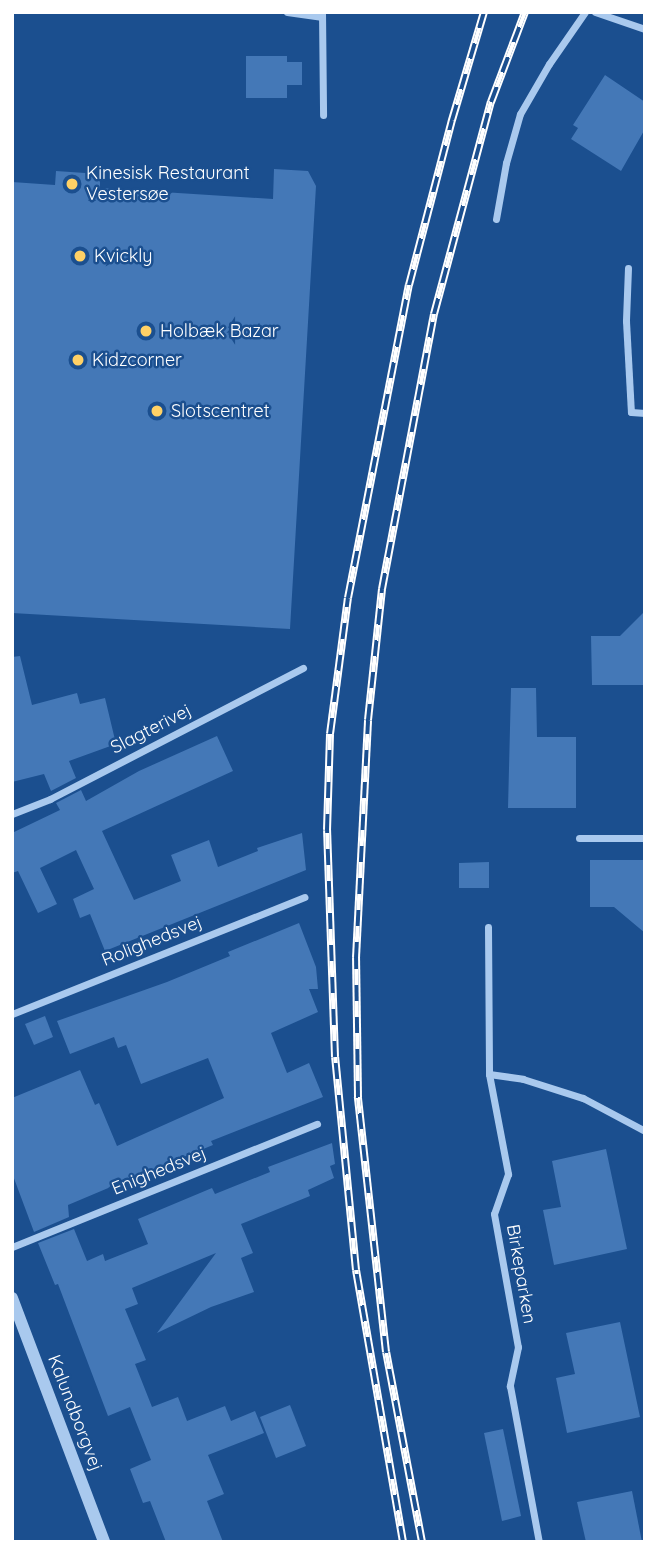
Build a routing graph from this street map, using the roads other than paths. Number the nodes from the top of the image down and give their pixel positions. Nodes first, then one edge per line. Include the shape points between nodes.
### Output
1 (286, 12) edge
2 (585, 12) edge
3 (595, 12) edge
4 (322, 15) edge
5 (645, 29) edge
6 (323, 114) dead end
7 (496, 219) dead end
8 (628, 268) dead end
9 (645, 413) edge
10 (303, 668) dead end
11 (12, 814) edge
12 (579, 838) dead end
13 (645, 838) edge
14 (304, 897) dead end
15 (488, 928) dead end
16 (12, 1014) edge
17 (489, 1074) junction
18 (317, 1124) dead end
19 (645, 1131) edge
20 (12, 1247) edge
21 (12, 1298) edge
22 (104, 1542) edge
23 (539, 1542) edge

1 - 4 street
2 - 7 street via 520,114
3 - 5 street
4 - 6 street
8 - 9 street via 631,412
10 - 11 street, Slagterivej via 50,799
12 - 13 street
14 - 16 street, Rolighedsvej
15 - 17 street, Birkeparken
17 - 19 street via 523,1079 583,1098
17 - 23 street, Birkeparken via 508,1174 494,1214 518,1347 510,1386
18 - 20 street, Enighedsvej
21 - 22 street, Kalundborgvej

